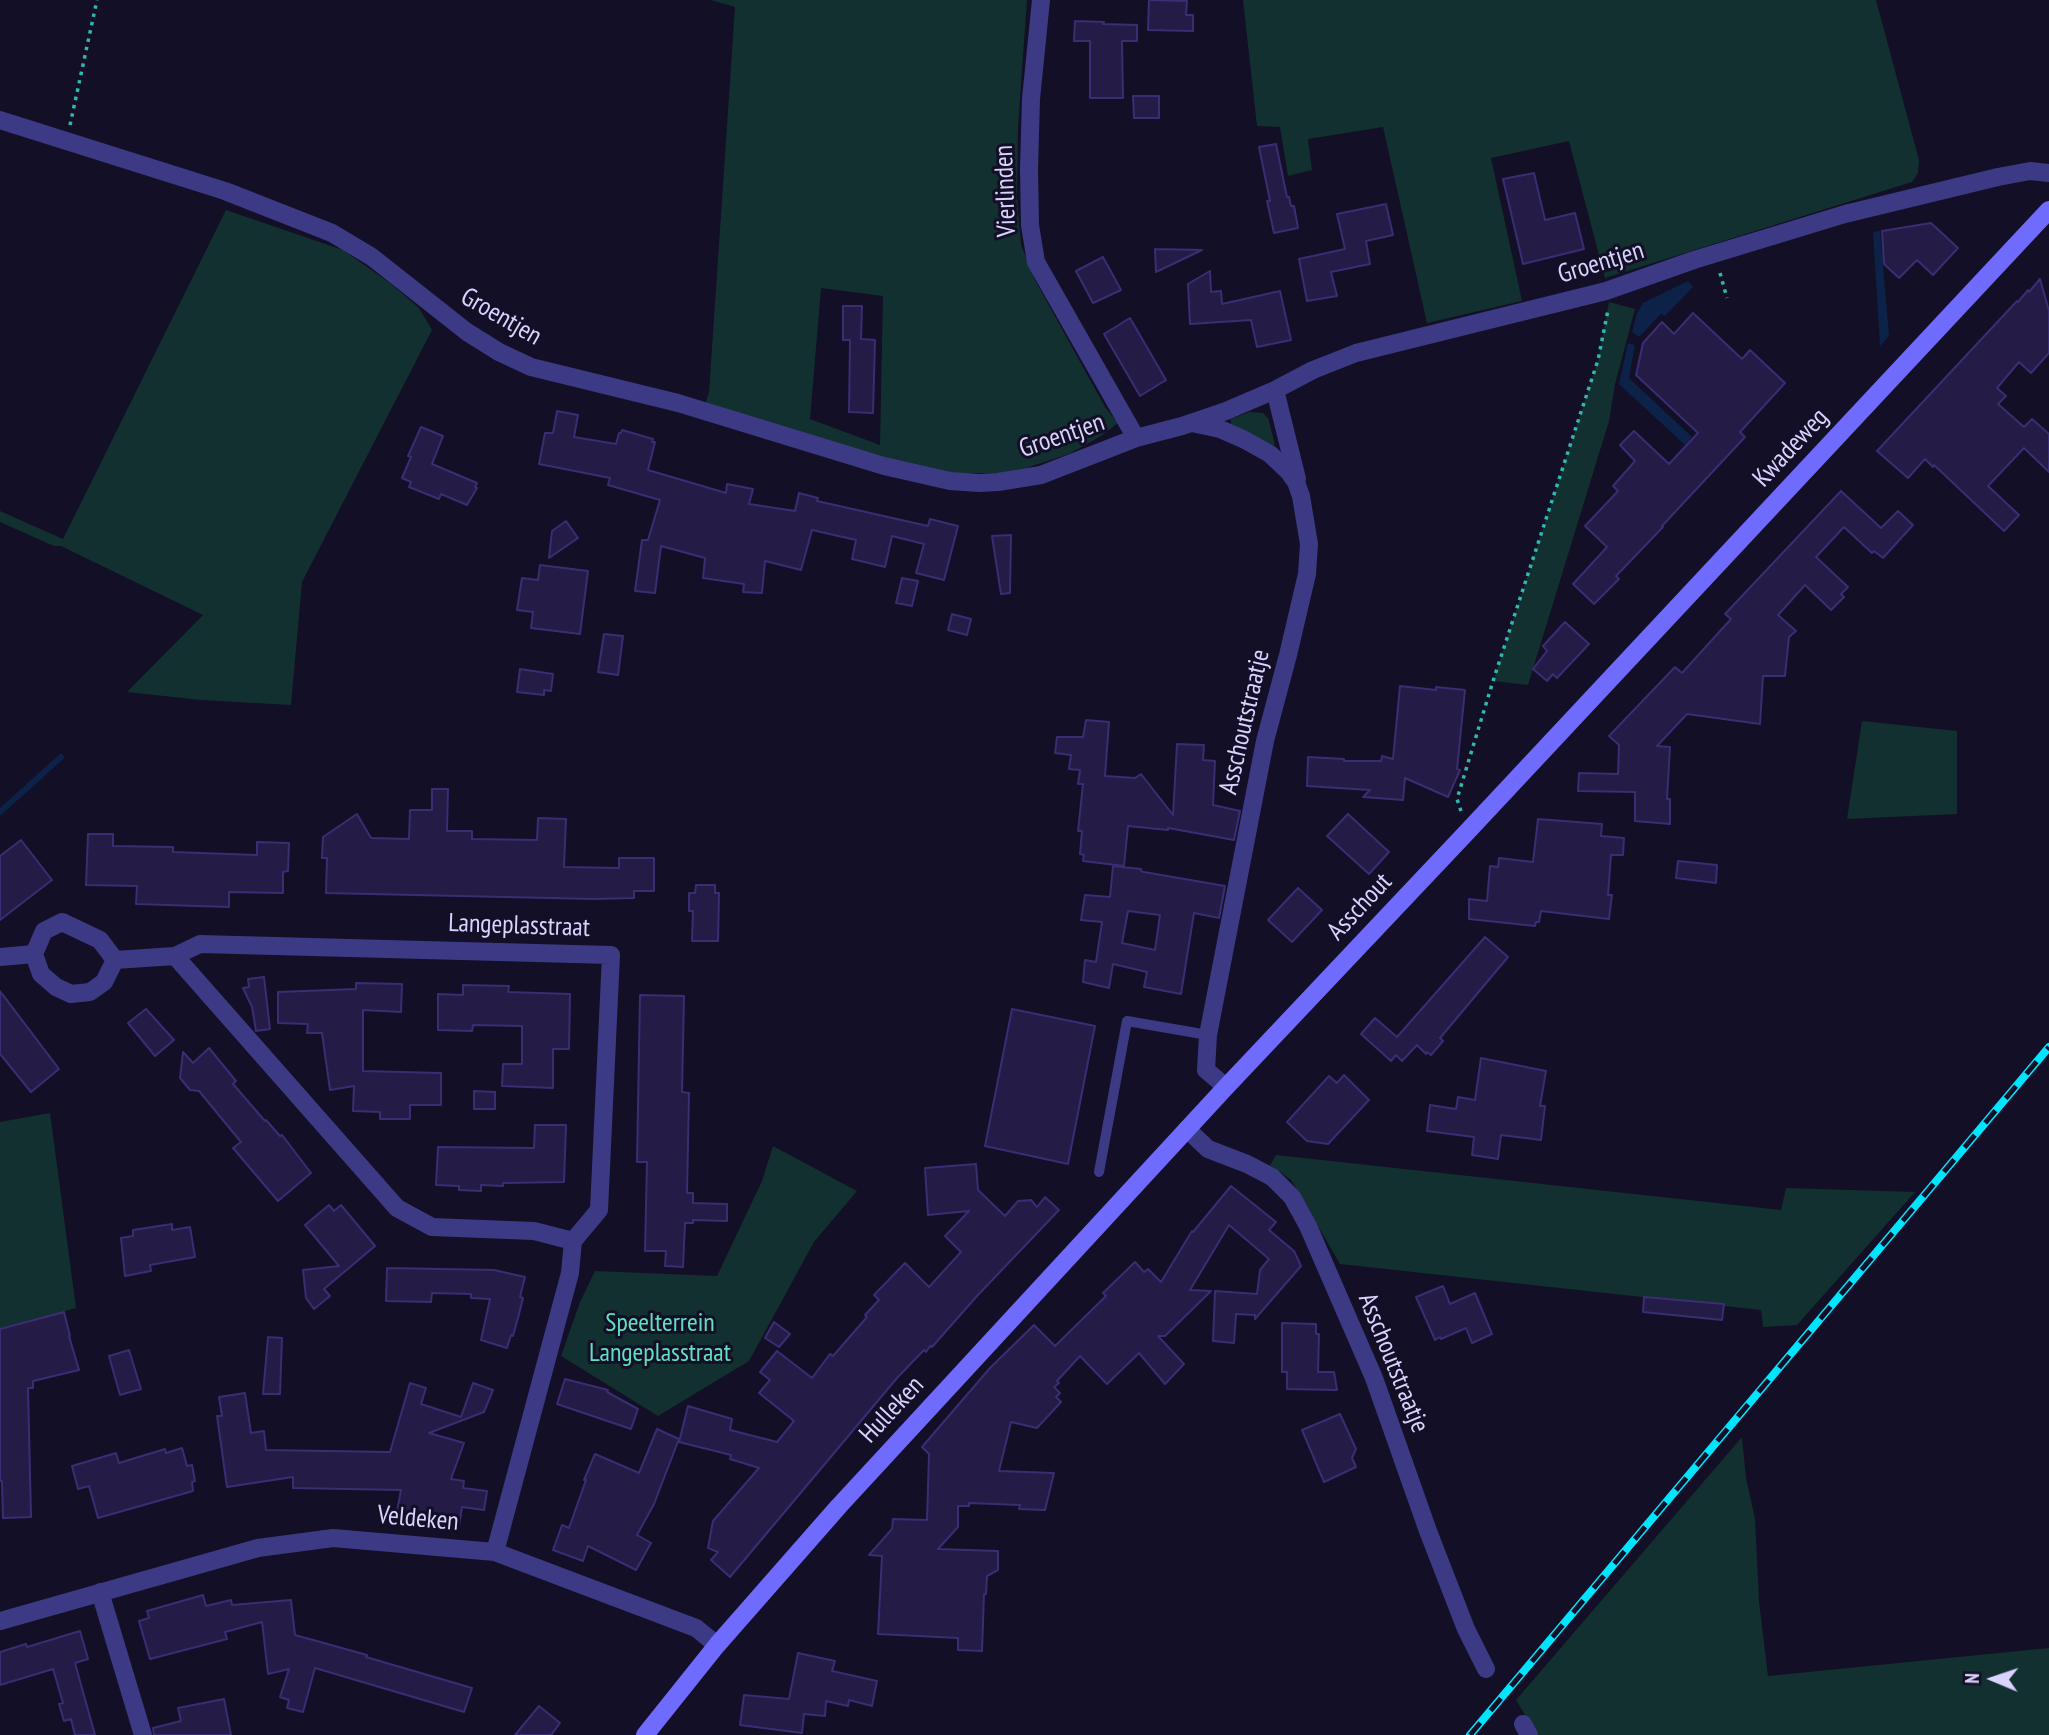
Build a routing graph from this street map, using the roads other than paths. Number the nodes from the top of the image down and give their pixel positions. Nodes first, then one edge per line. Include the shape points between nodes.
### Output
1 (1041, 0) edge
2 (0, 120) edge
3 (2049, 173) edge
4 (2049, 211) edge
5 (1275, 390) junction
6 (1192, 422) junction
7 (1136, 438) junction
8 (1301, 496) junction
9 (1570, 721) joint
10 (34, 954) junction
11 (175, 956) junction
12 (0, 957) edge
13 (115, 960) junction
14 (1208, 1035) junction
15 (1226, 1087) junction
16 (1187, 1129) junction
17 (1100, 1172) dead end
18 (573, 1241) junction
19 (495, 1552) junction
20 (100, 1592) junction
21 (0, 1621) edge
22 (718, 1645) junction
23 (1486, 1669) dead end
24 (143, 1735) edge
25 (645, 1735) edge

1 - 7 street, Vierlinden via 1029,158 1030,225 1037,262
2 - 7 street, Groentjen via 225,191 332,233 372,257 467,332 531,367 678,403 884,467 950,481 998,482 1041,475
3 - 5 street, Groentjen via 2030,171 1845,214 1606,291 1356,353
4 - 9 main road, Kwadeweg
5 - 6 street, Groentjen
5 - 8 street
6 - 7 street, Groentjen
6 - 8 street, Asschoutstraatje via 1220,429 1270,454 1289,472
8 - 14 street, Asschoutstraatje via 1309,544 1307,574 1265,741
9 - 15 main road, Asschout
10 - 12 street
10 - 13 street via 44,930 62,922 100,940
10 - 13 street via 41,974 71,994 90,992 104,982
11 - 13 street, Langeplasstraat
11 - 18 street via 397,1208 432,1227 534,1231
11 - 18 street, Langeplasstraat via 200,944 611,955 599,1210
14 - 15 street, Asschoutstraatje via 1206,1070
14 - 17 lane via 1127,1021
15 - 16 main road, Asschout
16 - 22 main road, Hulleken via 839,1506
16 - 23 street, Asschoutstraatje via 1208,1149 1272,1177 1292,1197 1374,1378 1461,1617
18 - 19 street via 570,1273
19 - 20 street, Veldeken via 333,1538 258,1548
19 - 22 street, Veldeken via 696,1628
20 - 21 street, Veldeken
20 - 24 street
22 - 25 main road, Hulleken

